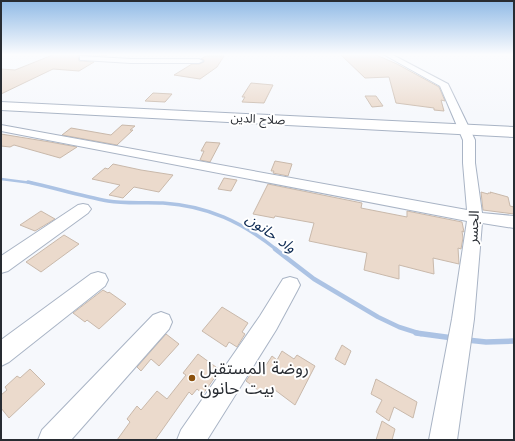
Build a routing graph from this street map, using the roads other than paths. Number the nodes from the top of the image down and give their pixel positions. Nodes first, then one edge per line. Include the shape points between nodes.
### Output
1 (426, 75) edge
2 (1, 100) edge
3 (1, 106) edge
4 (462, 127) junction
5 (514, 127) edge
6 (1, 128) edge
7 (514, 132) edge
8 (83, 210) dead end
9 (475, 217) junction
10 (514, 222) edge
11 (1, 266) edge
12 (98, 280) dead end
13 (290, 285) dead end
14 (161, 322) dead end
15 (1, 354) edge
16 (52, 440) edge
17 (191, 440) edge
18 (443, 440) edge

1 - 4 street, الجسر via 444,84
2 - 4 highway, صلاح الدين
3 - 4 highway, صلاح الدين
4 - 5 highway, صلاح الدين
4 - 7 highway, صلاح الدين
4 - 9 street, الجسر via 469,140
6 - 9 street
8 - 11 street
9 - 10 street
9 - 18 street, الجسر via 463,319
12 - 15 street
13 - 17 street
14 - 16 street

